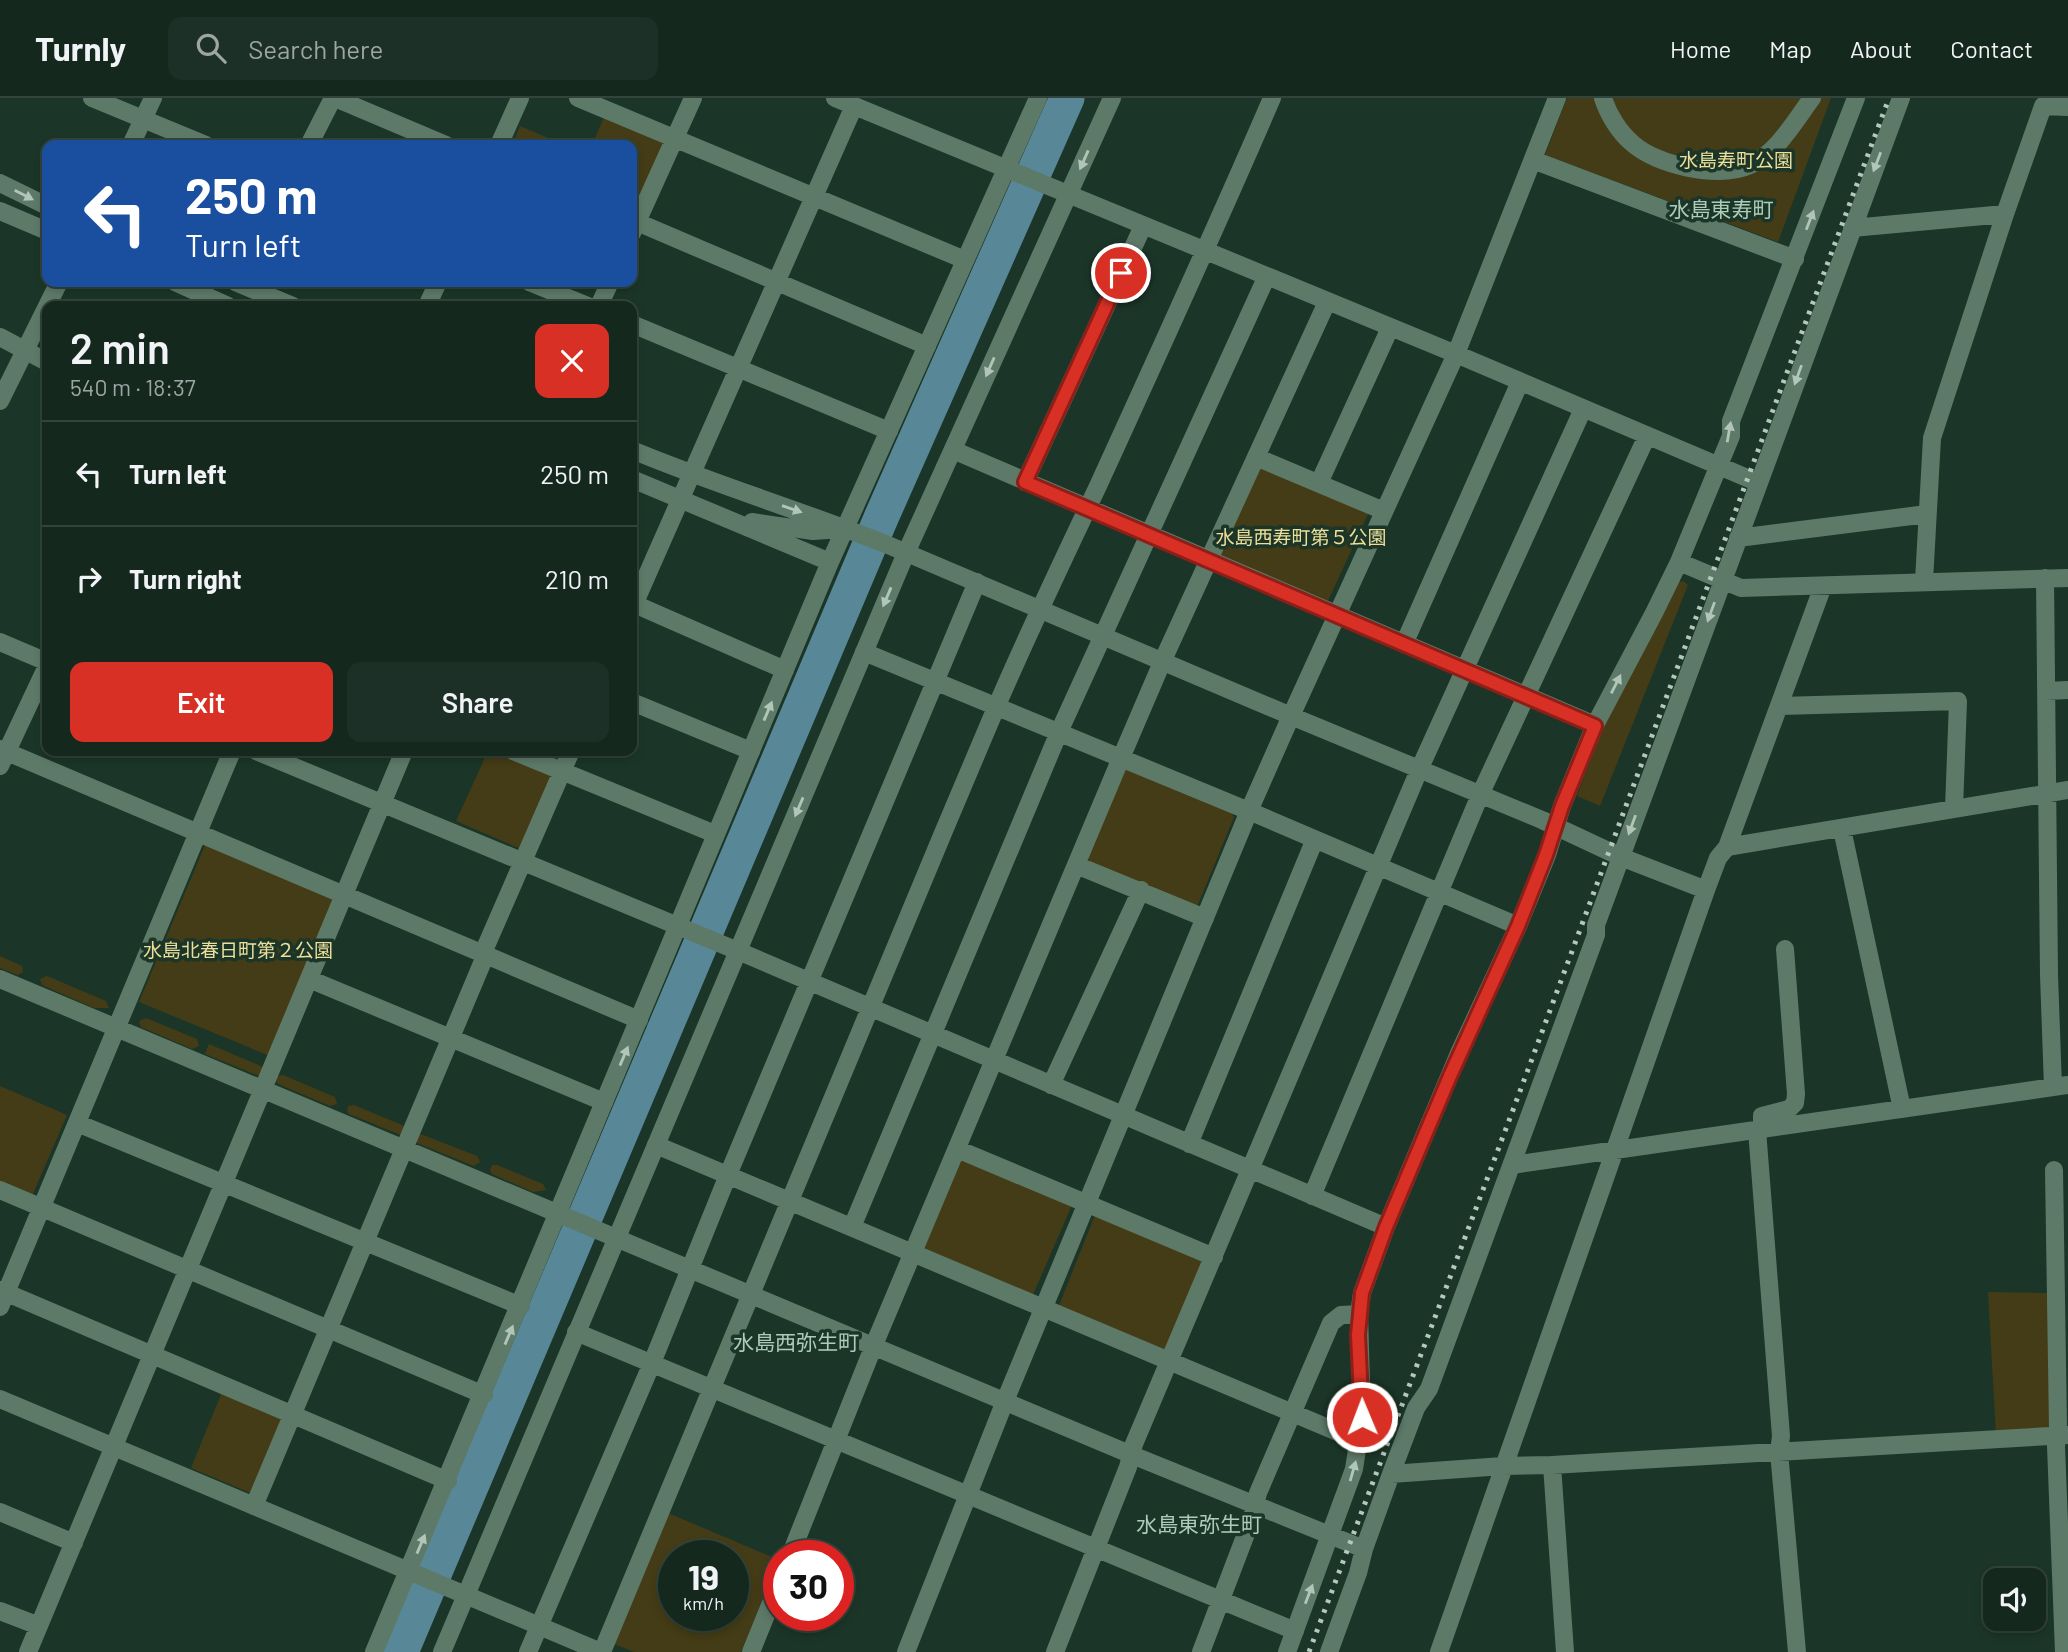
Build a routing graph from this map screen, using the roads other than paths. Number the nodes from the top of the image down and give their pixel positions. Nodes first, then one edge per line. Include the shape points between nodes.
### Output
1 (92, 98) edge
2 (153, 98) edge
3 (334, 98) edge
4 (520, 98) edge
5 (578, 98) edge
6 (693, 98) edge
7 (835, 98) edge
8 (1038, 98) edge
9 (1112, 98) edge
10 (1272, 98) edge
11 (1557, 98) edge
12 (1603, 98) edge
13 (1812, 98) edge
14 (1856, 98) edge
15 (1901, 98) edge
16 (858, 104) edge
17 (2068, 107) edge
18 (143, 120) junction
19 (675, 139) junction
20 (133, 140) edge
21 (193, 140) edge
22 (312, 140) edge
23 (434, 140) edge
24 (501, 140) edge
25 (1533, 160) junction
26 (1013, 172) junction
27 (0, 183) edge
28 (1063, 192) junction
29 (814, 197) junction
30 (42, 204) edge
31 (0, 211) edge
32 (2005, 214) junction
33 (637, 221) edge
34 (1143, 226) junction
35 (1852, 228) junction
36 (42, 229) edge
37 (637, 229) edge
38 (1205, 253) junction
39 (1795, 259) junction
40 (965, 260) junction
41 (1266, 278) junction
42 (776, 283) junction
43 (186, 287) edge
44 (249, 287) edge
45 (541, 287) edge
46 (217, 301) edge
47 (282, 301) edge
48 (576, 301) edge
49 (1327, 302) junction
50 (42, 316) edge
51 (637, 326) edge
52 (1390, 328) junction
53 (0, 337) edge
54 (927, 346) junction
55 (25, 350) junction
56 (1456, 355) junction
57 (42, 359) edge
58 (739, 368) junction
59 (1520, 382) junction
60 (0, 401) edge
61 (1583, 409) junction
62 (889, 431) junction
63 (1647, 436) junction
64 (953, 450) junction
65 (637, 452) edge
66 (1256, 457) junction
67 (1718, 467) junction
68 (691, 474) junction
69 (637, 481) edge
70 (1025, 482) junction
71 (1319, 483) junction
72 (1759, 484) junction
73 (680, 499) junction
74 (1087, 509) junction
75 (1384, 511) junction
76 (1927, 514) junction
77 (727, 519) junction
78 (854, 531) junction
79 (1149, 536) junction
80 (1738, 538) junction
81 (906, 553) junction
82 (1209, 561) junction
83 (830, 562) junction
84 (1679, 562) junction
85 (2068, 578) edge
86 (2045, 579) junction
87 (1722, 581) junction
88 (1924, 581) junction
89 (977, 582) junction
90 (1824, 586) junction
91 (637, 594) edge
92 (637, 607) edge
93 (1041, 609) junction
94 (1336, 615) junction
95 (1104, 635) junction
96 (0, 642) edge
97 (1405, 644) junction
98 (864, 652) junction
99 (1163, 660) junction
100 (42, 662) edge
101 (785, 670) junction
102 (1465, 670) junction
103 (42, 674) edge
104 (936, 682) junction
105 (2068, 690) edge
106 (2046, 691) junction
107 (1527, 696) junction
108 (637, 704) edge
109 (1780, 706) junction
110 (997, 707) junction
111 (1291, 716) junction
112 (1595, 726) junction
113 (1059, 733) junction
114 (751, 751) junction
115 (3, 756) edge
116 (230, 756) edge
117 (268, 756) edge
118 (402, 756) edge
119 (525, 756) edge
120 (569, 756) edge
121 (1121, 758) junction
122 (1419, 770) junction
123 (562, 771) junction
124 (2068, 790) edge
125 (2047, 793) junction
126 (1480, 795) junction
127 (383, 803) junction
128 (1954, 809) junction
129 (1249, 811) junction
130 (1556, 826) junction
131 (1842, 829) junction
132 (198, 834) junction
133 (715, 834) junction
134 (1315, 839) junction
135 (1727, 847) junction
136 (1621, 857) junction
137 (524, 862) junction
138 (1076, 865) junction
139 (1378, 865) junction
140 (1141, 890) junction
141 (1706, 890) junction
142 (1440, 893) junction
143 (344, 895) junction
144 (1205, 918) junction
145 (677, 926) junction
146 (1518, 926) junction
147 (1785, 949) dead end
148 (738, 951) junction
149 (484, 954) junction
150 (0, 979) edge
151 (309, 979) junction
152 (810, 982) junction
153 (872, 1008) junction
154 (639, 1020) junction
155 (117, 1027) junction
156 (933, 1034) junction
157 (449, 1039) junction
158 (994, 1060) junction
159 (1051, 1085) junction
160 (2061, 1086) edge
161 (263, 1088) junction
162 (604, 1102) junction
163 (1902, 1109) junction
164 (1122, 1115) junction
165 (77, 1123) junction
166 (1760, 1130) junction
167 (1189, 1144) junction
168 (656, 1145) junction
169 (404, 1147) junction
170 (957, 1149) junction
171 (1616, 1151) junction
172 (1512, 1165) junction
173 (1251, 1170) junction
174 (2054, 1170) dead end
175 (728, 1175) junction
176 (223, 1183) junction
177 (0, 1191) edge
178 (1312, 1196) junction
179 (788, 1200) junction
180 (1087, 1203) junction
181 (42, 1208) junction
182 (559, 1212) junction
183 (852, 1227) junction
184 (1386, 1227) junction
185 (609, 1233) junction
186 (365, 1243) junction
187 (913, 1253) junction
188 (1214, 1257) junction
189 (691, 1268) junction
190 (187, 1270) junction
191 (752, 1294) junction
192 (2, 1296) edge
193 (520, 1306) junction
194 (1044, 1308) junction
195 (1359, 1314) junction
196 (330, 1329) junction
197 (576, 1332) junction
198 (874, 1345) junction
199 (153, 1355) junction
200 (1169, 1361) junction
201 (652, 1363) junction
202 (713, 1388) junction
203 (484, 1395) junction
204 (0, 1399) edge
205 (1005, 1401) junction
206 (292, 1415) junction
207 (1293, 1415) junction
208 (2063, 1436) edge
209 (836, 1440) junction
210 (1359, 1441) junction
211 (115, 1447) junction
212 (1779, 1452) junction
213 (1132, 1455) junction
214 (1552, 1465) junction
215 (1503, 1466) junction
216 (1391, 1474) junction
217 (448, 1480) junction
218 (967, 1496) junction
219 (254, 1506) junction
220 (1255, 1506) junction
221 (0, 1512) edge
222 (1331, 1536) junction
223 (796, 1540) edge
224 (74, 1544) junction
225 (1096, 1549) junction
226 (1364, 1549) junction
227 (418, 1576) junction
228 (465, 1595) junction
229 (1220, 1600) junction
230 (0, 1611) edge
231 (2065, 1616) edge
232 (763, 1622) edge
233 (39, 1626) junction
234 (539, 1626) junction
235 (1295, 1630) junction
236 (28, 1652) edge
237 (374, 1652) edge
238 (442, 1652) edge
239 (528, 1652) edge
240 (601, 1652) edge
241 (751, 1652) edge
242 (906, 1652) edge
243 (1055, 1652) edge
244 (1201, 1652) edge
245 (1287, 1652) edge
246 (1329, 1652) edge
247 (1439, 1652) edge
248 (1566, 1652) edge
249 (1797, 1652) edge
250 (2064, 1652) edge

1 - 18 street
2 - 18 street
3 - 22 street
3 - 23 street
4 - 24 street
5 - 19 street
6 - 19 street
7 - 16 street
8 - 26 street
9 -> 28 street
10 - 38 street
11 - 25 street
12 - 13 street via 1616,126 1648,154 1699,170 1728,172 1768,154
39 -> 14 street
15 -> 35 street
16 - 26 street
16 - 29 street
17 - 32 street via 2043,106
18 - 20 street
18 - 21 street
19 - 29 street
19 - 33 street
25 - 39 street
25 - 56 street
26 - 28 street
26 - 40 street
27 -> 30 street
28 - 34 street
28 -> 64 street
29 - 40 street
29 - 42 street
31 - 36 street
32 - 35 street
32 - 76 street via 1932,438
34 - 38 street
34 - 70 street
35 -> 72 street
37 - 42 street
38 - 41 street
38 - 74 street
67 -> 39 street via 1731,436 1731,421
40 - 54 street
41 - 49 street
41 - 79 street
42 - 54 street
42 - 58 street
43 - 46 street
44 - 47 street
45 - 48 street
49 - 52 street
49 - 66 street
50 - 55 street
51 - 58 street
52 - 56 street
52 - 71 street
53 - 55 street
54 - 62 street
55 - 57 street
55 - 60 street
56 - 59 street
56 - 75 street
58 - 62 street
58 - 68 street
59 - 61 street
59 - 97 street
61 - 63 street
61 - 102 street
62 - 78 street
63 - 67 street
63 - 107 street
64 - 70 street
64 - 81 street
65 - 68 street
66 - 71 street
66 - 82 street
67 - 72 street
67 - 84 street
68 - 73 street
68 -> 78 street
69 - 73 street
70 - 74 street
71 - 75 street
72 - 80 street
73 - 77 street
73 - 91 street
74 - 79 street
74 - 93 street
75 - 94 street
76 - 80 street
76 - 88 street
77 - 78 street via 813,531
77 - 83 street
78 - 81 street
78 - 83 street
79 - 82 street
79 - 95 street
80 - 87 street
81 - 89 street
81 -> 98 street
82 - 94 street
82 - 99 street
83 - 101 street
84 - 87 street
112 -> 84 street
85 - 86 street
86 - 88 street
86 - 106 street
87 - 90 street via 1741,588
87 -> 136 street
88 - 90 street
89 - 93 street
89 - 104 street
90 - 109 street
92 - 101 street
93 - 95 street
93 - 110 street
94 - 97 street
94 - 111 street
95 - 99 street
95 - 113 street
96 - 100 street
97 - 102 street
98 - 104 street
98 -> 148 street
99 - 111 street
99 - 121 street
114 -> 101 street
102 - 107 street
102 - 122 street
103 - 115 street
104 - 110 street
104 - 152 street
105 - 106 street
106 - 125 street
107 - 112 street
107 - 126 street
108 - 114 street
109 - 128 street via 1958,701
109 - 135 street
110 - 113 street
110 - 153 street
111 - 122 street
111 - 129 street
112 - 130 street
113 - 121 street
113 - 156 street
114 - 133 street
115 - 132 street
116 - 132 street
117 - 127 street
118 - 127 street
119 - 123 street
120 - 123 street
121 - 129 street
121 - 138 street
122 - 126 street
122 - 139 street
123 - 133 street
123 - 137 street
124 - 125 street
125 - 128 street
125 - 160 street
126 - 130 street
126 - 142 street
127 - 137 street
127 - 143 street
128 - 131 street
129 - 134 street
129 - 144 street
130 - 136 street
130 - 146 street
131 - 135 street
131 - 163 street
132 - 143 street
132 - 155 street
133 - 145 street
134 - 139 street
134 - 167 street
135 - 141 street
136 - 141 street
136 - 172 street
137 - 145 street
137 - 149 street
138 - 140 street
138 - 158 street
139 - 142 street
139 - 173 street
140 - 144 street
140 - 159 street
141 - 171 street
142 - 146 street
142 - 178 street
143 - 149 street
143 - 151 street
144 - 164 street
145 - 148 street
145 - 154 street
146 - 184 street
147 - 166 street via 1795,1103 1762,1116
148 - 152 street
148 - 168 street
149 - 154 street
149 - 157 street
150 - 155 street
151 - 157 street
151 - 161 street
152 - 153 street
152 - 175 street
153 - 156 street
153 - 179 street
162 -> 154 street
155 - 161 street
155 - 165 street
156 - 158 street
156 - 183 street
157 - 162 street
157 - 169 street
158 - 159 street
158 - 170 street
159 - 164 street
160 - 163 street
161 - 169 street
161 - 176 street
162 - 182 street
163 - 166 street
164 - 167 street
164 - 180 street
165 - 176 street
165 - 181 street
166 - 171 street
166 - 212 street
167 - 173 street
168 - 175 street
168 - 185 street
169 - 182 street
169 - 186 street
170 - 180 street
170 - 187 street
171 - 172 street
171 - 215 street
172 - 216 street via 1429,1389 1416,1408
173 - 178 street
173 - 188 street
174 - 208 street
175 - 179 street
175 - 189 street
176 - 186 street
176 - 190 street
177 - 181 street
178 - 184 street
179 - 183 street
179 - 191 street
180 - 188 street
180 - 194 street
181 - 190 street
181 - 192 street
182 - 185 street
182 - 193 street
183 - 187 street
184 - 195 street
185 - 189 street
185 - 197 street
186 - 193 street
186 - 196 street
187 - 194 street
187 - 198 street
188 - 200 street
189 - 191 street
189 - 201 street
190 - 196 street
190 - 199 street
191 - 198 street
191 - 202 street
192 - 199 street
203 -> 193 street
194 - 200 street
194 - 205 street
195 - 207 street via 1341,1315 1331,1323
195 - 210 street
196 - 203 street
196 - 206 street
197 - 201 street
197 - 228 street
198 - 205 street
198 - 209 street
199 - 206 street
199 - 211 street
200 - 207 street
200 - 213 street
201 - 202 street
201 - 234 street
202 - 209 street
202 - 240 street
203 - 217 street
204 - 211 street
205 - 213 street
205 - 218 street
206 - 217 street
206 - 219 street
207 - 210 street
207 - 220 street
208 - 212 street
208 - 231 street
209 - 218 street
209 - 223 street
222 -> 210 street
211 - 219 street
211 - 224 street
212 - 214 street
212 - 249 street
213 - 220 street
213 - 225 street
214 - 215 street
214 - 248 street
215 - 216 street
215 - 247 street
216 - 226 street
227 -> 217 street
218 - 225 street
218 - 242 street
219 - 227 street
220 - 222 street
220 - 229 street
221 - 224 street
222 - 226 street
235 -> 222 street
224 - 233 street
225 - 229 street
225 - 243 street
226 - 246 street
227 - 228 street
227 - 237 street
228 - 234 street
228 - 238 street
229 - 235 street
229 - 244 street
230 - 233 street
231 - 250 street
232 - 241 street
233 - 236 street
234 - 239 street
234 - 240 street
235 - 245 street

